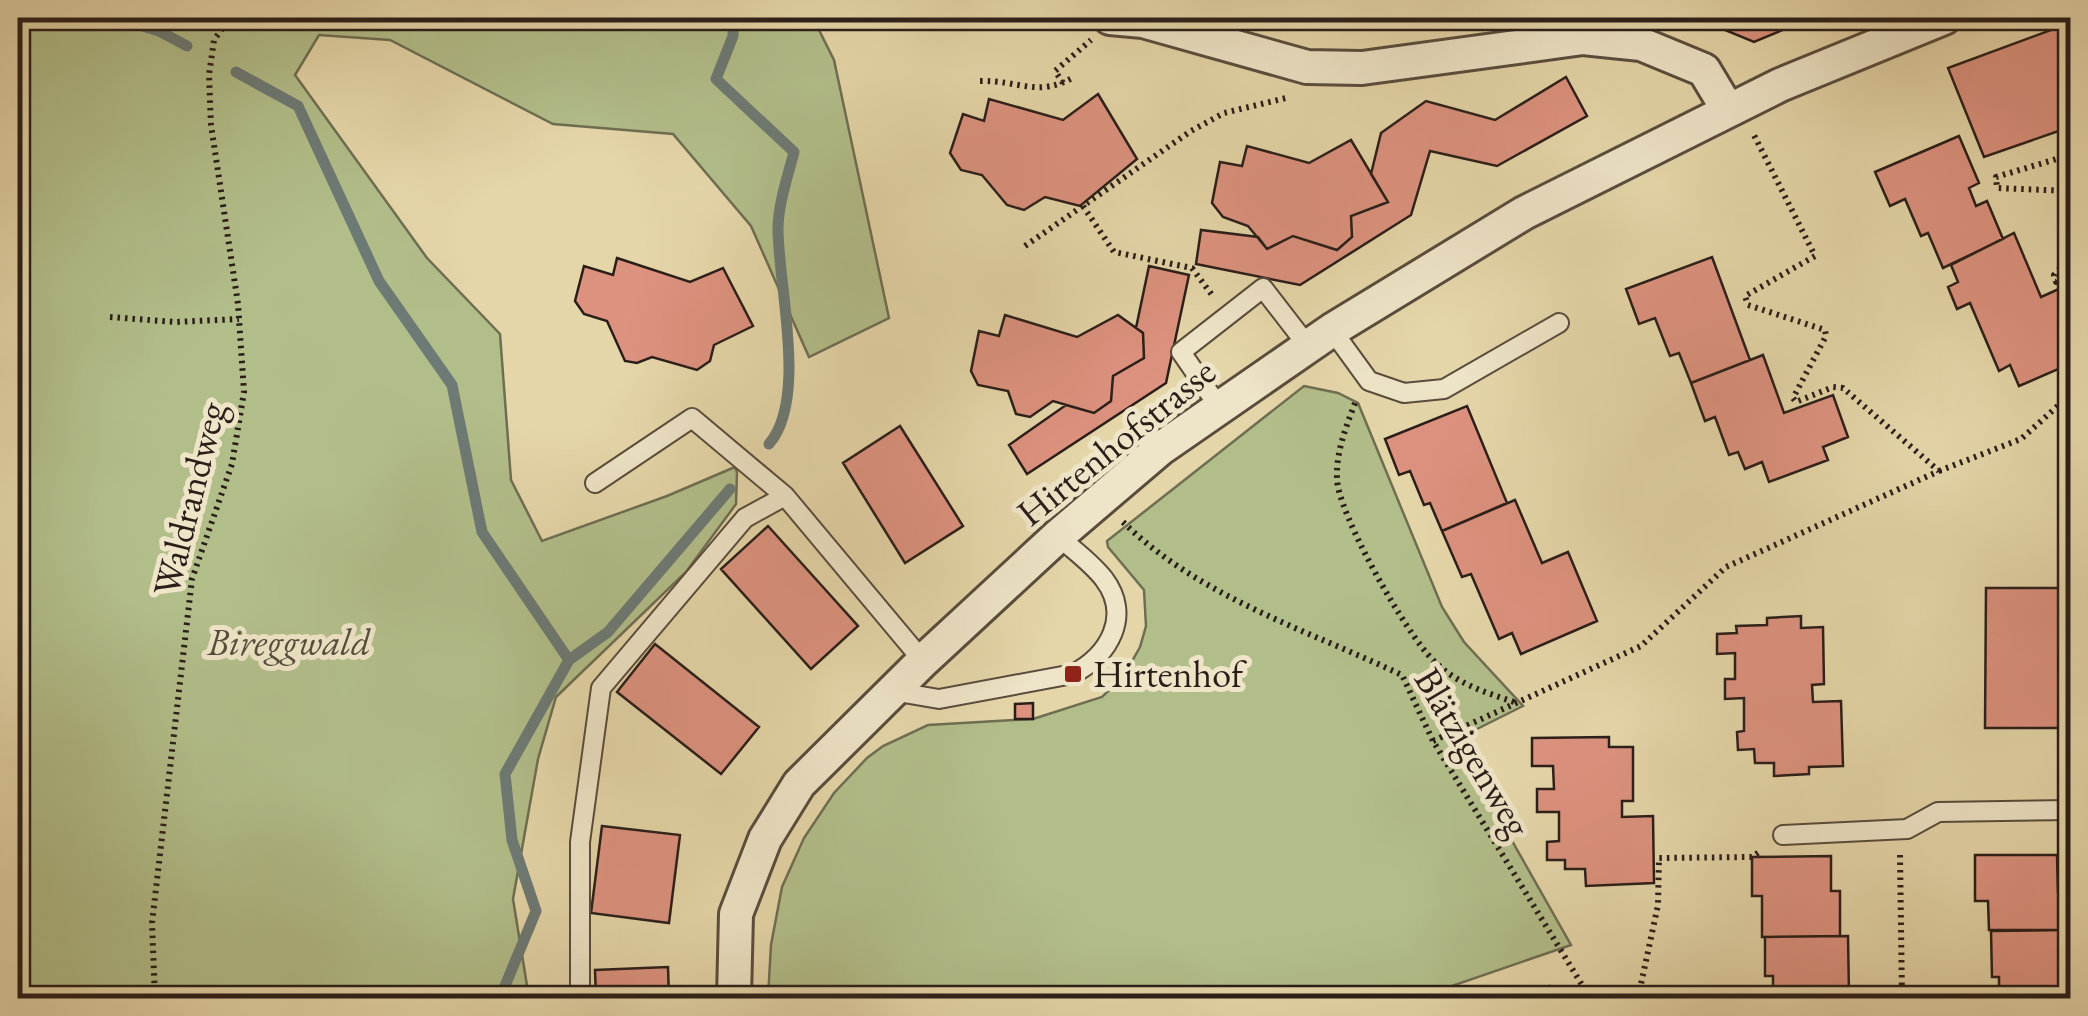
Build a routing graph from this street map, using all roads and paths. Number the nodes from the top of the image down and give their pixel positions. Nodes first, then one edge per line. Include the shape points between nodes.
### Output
1 (230, 18) edge
2 (1944, 18) edge
3 (1102, 26) edge
4 (1074, 77) dead end
5 (980, 81) dead end
6 (1062, 83) junction
7 (1304, 95) dead end
8 (1740, 120) junction
9 (2070, 156) edge
10 (2070, 190) edge
11 (1084, 206) junction
12 (1025, 246) dead end
13 (2070, 256) edge
14 (2070, 276) edge
15 (1227, 316) junction
16 (110, 317) dead end
17 (239, 319) junction
18 (1559, 323) dead end
19 (1320, 337) junction
20 (1366, 378) junction
21 (2070, 395) edge
22 (1219, 407) junction
23 (1940, 471) junction
24 (595, 483) dead end
25 (785, 496) junction
26 (1103, 498) junction
27 (1058, 536) junction
28 (923, 661) junction
29 (890, 691) junction
30 (1515, 703) junction
31 (1434, 741) junction
32 (2070, 810) edge
33 (1900, 829) junction
34 (1784, 834) dead end
35 (1752, 857) dead end
36 (155, 998) edge
37 (580, 998) edge
38 (734, 998) edge
39 (1590, 998) edge
40 (1638, 998) edge
41 (1902, 998) edge

1 - 17 path, Waldrandweg via 214,40 209,75
2 - 8 street, Hirtenhofstrasse via 1780,85
3 - 6 path via 1055,71
3 - 8 street via 1144,22 1306,67 1362,68 1582,38 1641,44 1704,70
4 - 6 path
5 - 6 path via 1043,89
7 - 11 path via 1224,114
8 - 19 street, Hirtenhofstrasse via 1524,213
8 - 23 path via 1815,256 1746,296 1748,306 1825,330 1793,398 1843,388
9 - 10 path via 1996,178 1997,188
11 - 12 path
11 - 15 path via 1114,252 1192,268
13 - 14 path via 2054,275 2056,282
15 - 19 lane via 1263,288
15 - 22 lane via 1181,352
16 - 17 path
17 - 36 path, Waldrandweg via 244,392 232,464 192,579 152,924
18 - 20 lane via 1444,389 1404,393
19 - 20 lane
19 - 22 street, Hirtenhofstrasse
20 - 30 path via 1343,434 1336,480 1350,521 1410,634 1434,662 1470,688
21 - 23 path via 2021,439
22 - 26 street, Hirtenhofstrasse
23 - 30 path via 1726,567 1641,646
24 - 25 lane via 692,418
25 - 28 lane
25 - 37 lane via 745,518 601,688 580,842
26 - 27 street, Hirtenhofstrasse
26 - 31 path, Blätzigenweg via 1150,549 1230,598 1402,675
27 - 28 street, Hirtenhofstrasse
27 - 29 lane via 1104,579 1116,603 1109,643 1091,665 939,699
28 - 29 street, Hirtenhofstrasse
29 - 38 street, Hirtenhofstrasse via 799,784 765,838 736,914
30 - 31 path
31 - 39 path, Blätzigenweg
32 - 33 lane via 1938,812
33 - 34 lane
33 - 41 path
35 - 40 path via 1659,858 1658,905

